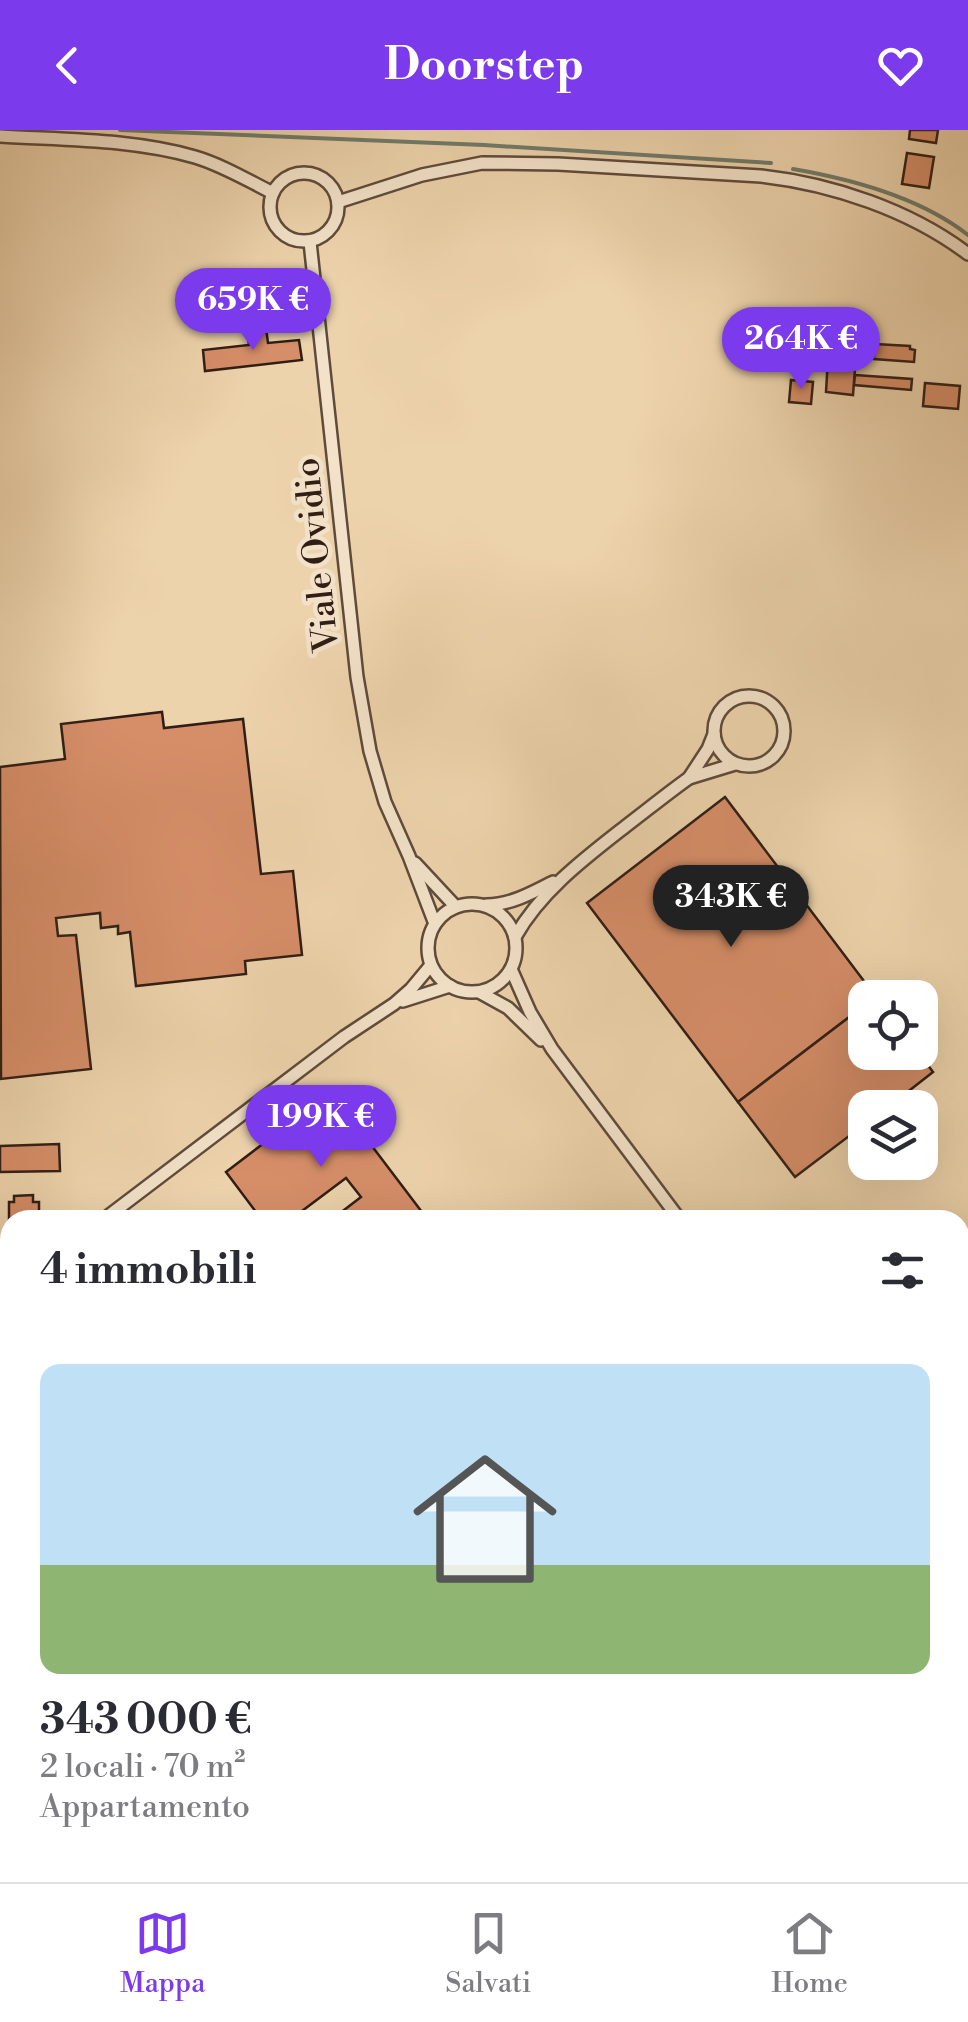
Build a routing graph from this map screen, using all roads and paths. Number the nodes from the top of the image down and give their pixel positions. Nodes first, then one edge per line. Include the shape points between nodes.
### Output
1 (0, 136) edge
2 (273, 193) junction
3 (338, 202) junction
4 (310, 242) junction
5 (968, 254) edge
6 (714, 734) junction
7 (735, 764) junction
8 (690, 778) junction
9 (409, 856) junction
10 (566, 876) junction
11 (456, 906) junction
12 (484, 906) junction
13 (434, 924) junction
14 (514, 937) junction
15 (431, 964) junction
16 (511, 968) junction
17 (450, 986) junction
18 (479, 992) junction
19 (394, 1004) junction
20 (552, 1050) junction
21 (117, 1210) edge
22 (672, 1210) edge

1 - 2 street via 172,152 218,165
2 - 3 street via 288,177 309,173 328,183
2 - 4 street via 280,233
3 - 4 street via 329,232
3 - 5 street via 482,163 761,176 858,198 931,229
4 - 9 street, Viale Ovidio via 357,677 378,782
6 - 7 street via 720,752
6 - 7 street via 722,708 736,698 763,698 777,709 784,726 778,751 758,765
6 - 8 street
7 - 8 street
8 - 10 street
9 - 11 street, Viale Ovidio
9 - 13 street, Viale Ovidio
10 - 12 street via 532,894
10 - 14 street
11 - 12 street
11 - 13 street
12 - 14 street via 504,917
13 - 15 street
14 - 16 street
15 - 17 street
15 - 19 street
16 - 18 street
16 - 20 street
17 - 18 street
17 - 19 street
18 - 20 street via 508,1008
19 - 21 street
20 - 22 street

